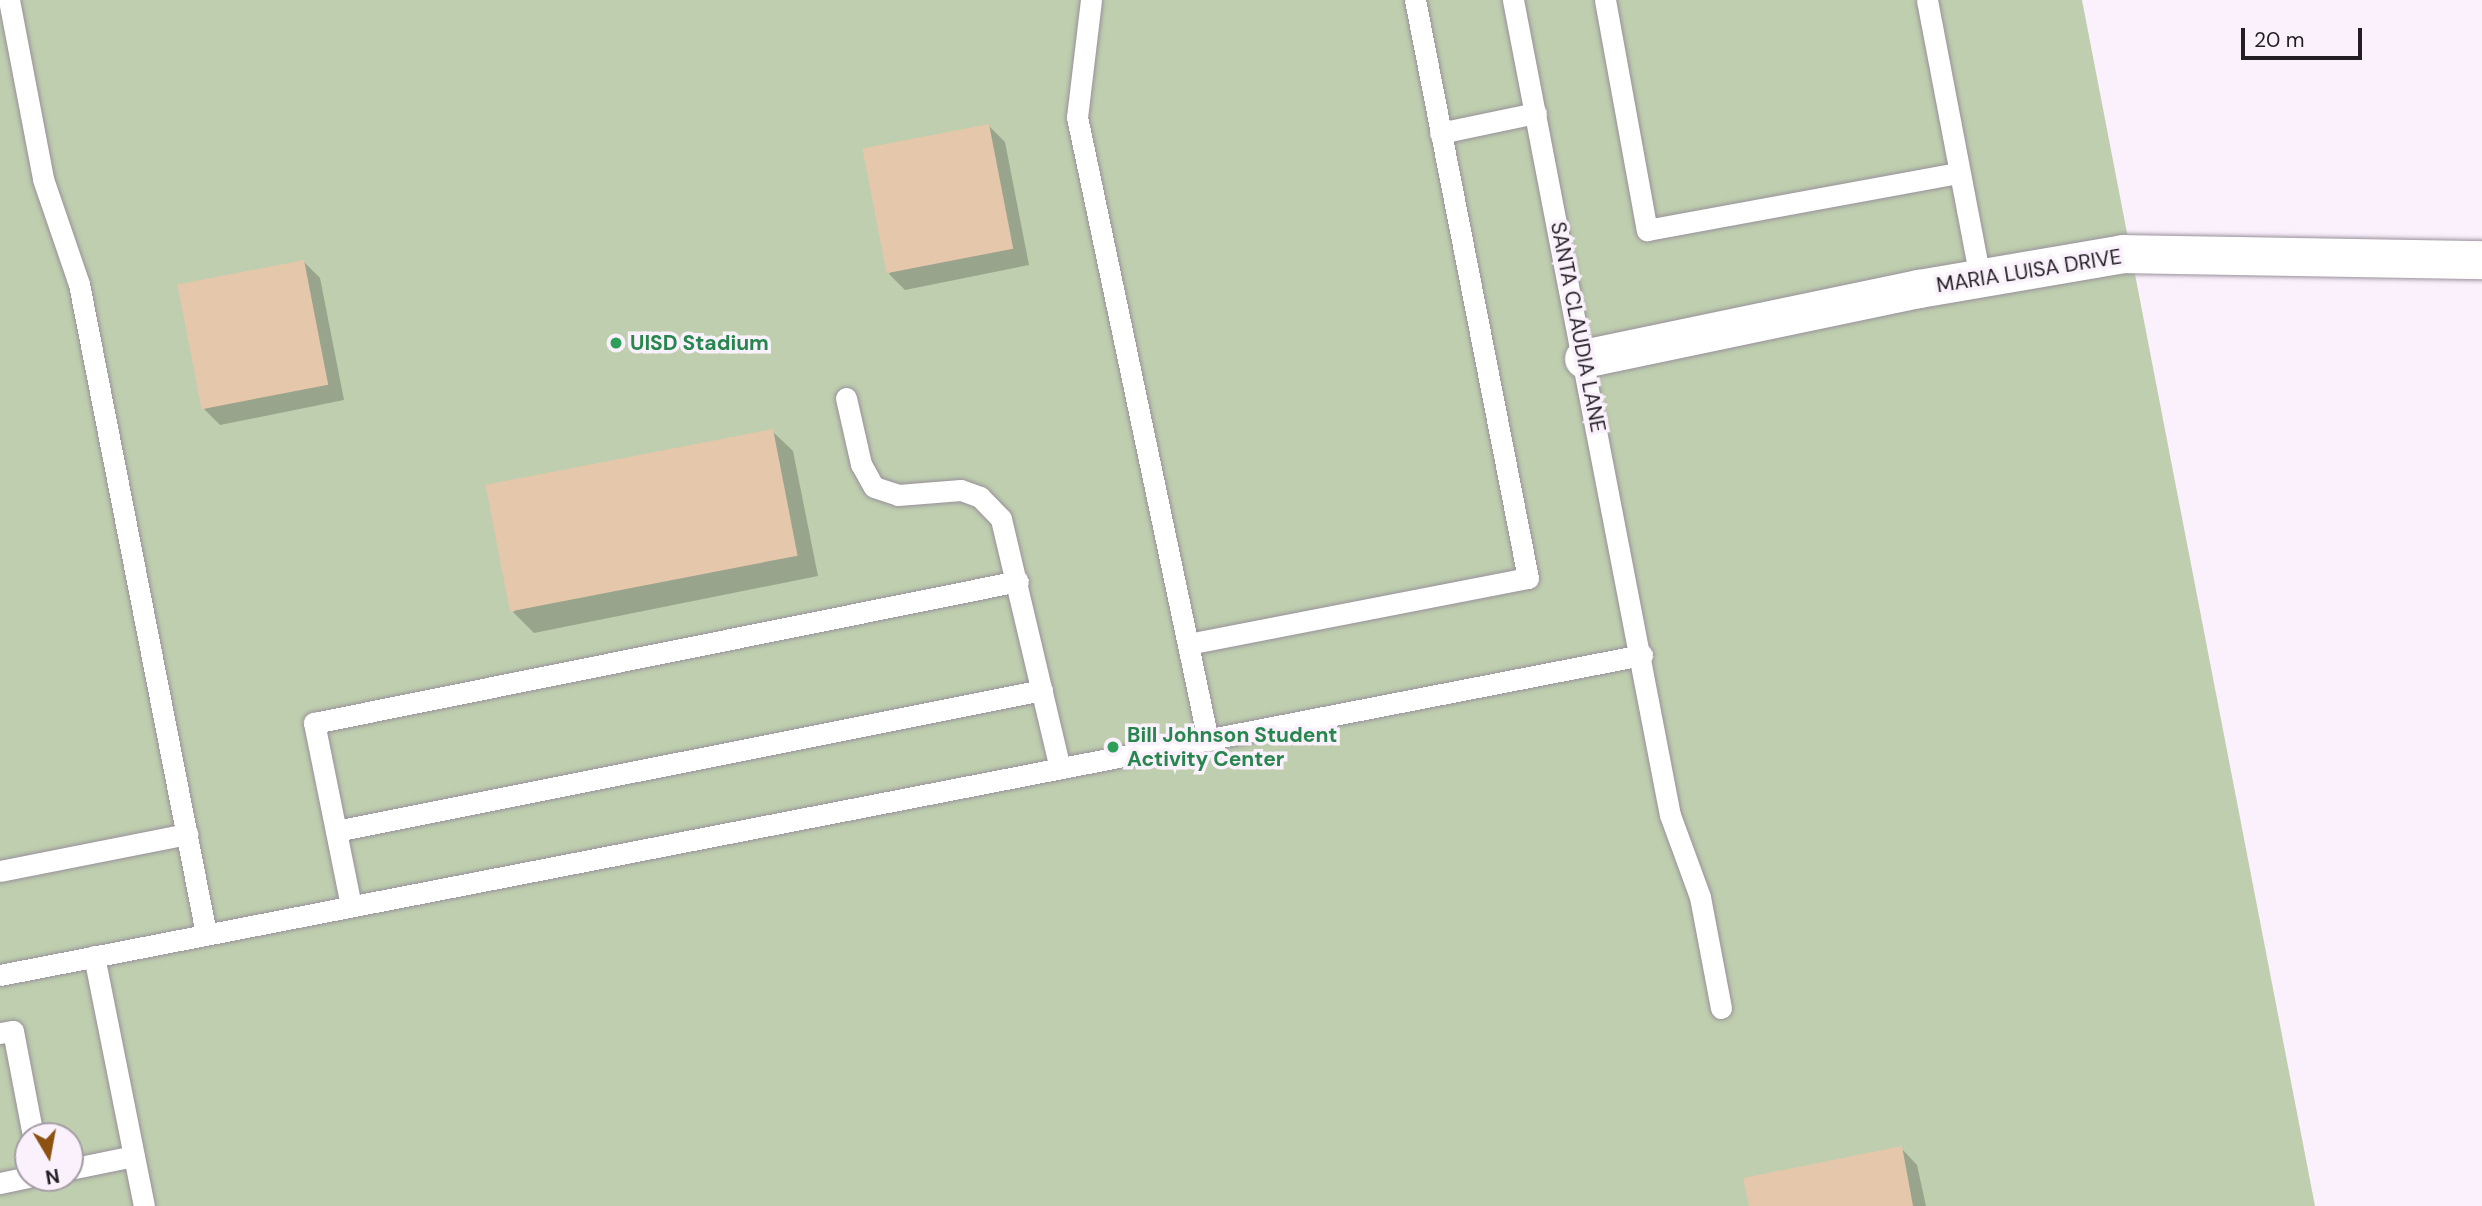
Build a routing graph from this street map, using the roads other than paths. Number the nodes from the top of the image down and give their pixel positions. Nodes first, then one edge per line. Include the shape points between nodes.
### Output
1 (9, 0) edge
2 (1091, 0) edge
3 (1415, 0) edge
4 (1513, 0) edge
5 (1605, 0) edge
6 (1927, 0) edge
7 (1536, 113) junction
8 (1440, 133) junction
9 (1959, 173) junction
10 (2482, 260) edge
11 (1980, 278) junction
12 (1584, 359) junction
13 (846, 398) dead end
14 (1018, 581) junction
15 (1188, 645) junction
16 (1642, 655) junction
17 (1042, 690) junction
18 (1208, 740) junction
19 (1060, 768) junction
20 (336, 831) junction
21 (187, 834) junction
22 (0, 871) edge
23 (351, 906) junction
24 (206, 934) junction
25 (94, 956) junction
26 (0, 975) edge
27 (1721, 1008) dead end
28 (0, 1033) edge
29 (30, 1122) edge
30 (134, 1156) junction
31 (84, 1166) edge
32 (144, 1206) edge

1 - 21 lane via 43,179 79,284
2 - 15 lane via 1077,86 1077,117
3 - 8 lane
4 - 7 lane, SANTA CLAUDIA LANE
5 - 9 lane via 1647,230
6 - 9 lane
7 - 8 lane
7 - 12 lane, SANTA CLAUDIA LANE
8 - 15 lane via 1528,578
9 - 11 lane
10 - 11 street, MARIA LUISA DRIVE via 2123,254
11 - 12 street, MARIA LUISA DRIVE
12 - 16 lane, SANTA CLAUDIA LANE
13 - 14 lane via 861,464 874,487 898,495 961,490 980,497 1001,519
14 - 17 lane
14 - 20 lane via 314,723
15 - 18 lane
16 - 18 lane
16 - 27 lane, SANTA CLAUDIA LANE via 1670,815 1700,897
17 - 19 lane
17 - 20 lane
18 - 19 lane
19 - 23 lane
20 - 23 lane
21 - 22 lane
21 - 24 lane
23 - 24 lane
24 - 25 lane
25 - 26 lane
25 - 30 lane
28 - 29 lane via 13,1031
30 - 31 lane
30 - 32 lane

